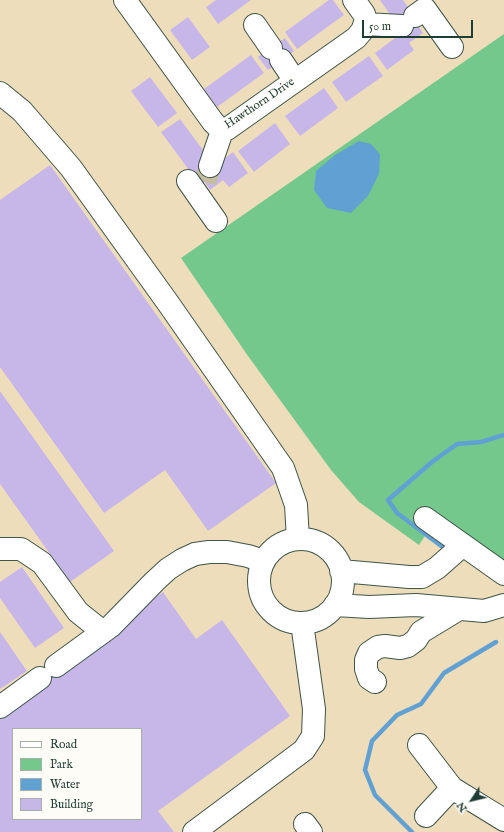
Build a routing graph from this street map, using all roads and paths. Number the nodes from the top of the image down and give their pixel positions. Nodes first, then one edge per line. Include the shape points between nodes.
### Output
1 (125, 0) edge
2 (354, 0) edge
3 (255, 24) dead end
4 (365, 24) junction
5 (452, 47) dead end
6 (295, 81) junction
7 (0, 93) edge
8 (222, 131) junction
9 (216, 221) dead end
10 (425, 518) dead end
11 (298, 539) junction
12 (463, 546) junction
13 (0, 549) edge
14 (263, 562) junction
15 (342, 571) junction
16 (504, 574) edge
17 (335, 605) junction
18 (416, 605) junction
19 (504, 605) edge
20 (459, 608) junction
21 (302, 623) junction
22 (103, 632) junction
23 (421, 632) junction
24 (375, 682) dead end
25 (0, 707) edge
26 (419, 745) dead end
27 (452, 788) junction
28 (426, 816) dead end
29 (504, 820) edge
30 (194, 832) edge

1 - 8 street, Hawthorn Drive
2 - 4 street via 364,14
3 - 6 street
4 - 5 street via 409,21 425,9
4 - 6 street, Hawthorn Drive via 356,38
6 - 8 street, Hawthorn Drive
7 - 11 street via 22,111 70,168 283,468 296,505
8 - 9 street via 201,182
10 - 12 street
11 - 14 street via 284,542 272,550
11 - 15 street via 313,541 326,547 336,558
12 - 15 street via 422,577
12 - 16 street
13 - 22 street via 21,549 42,563 78,612
14 - 21 street via 259,575 260,590 265,603 275,614 287,621
14 - 22 street via 227,552 209,552 188,557 155,580
15 - 17 street via 341,592
17 - 18 street
17 - 21 street via 316,620
18 - 20 street
18 - 23 street
19 - 20 street via 484,611
20 - 23 street
21 - 30 street via 314,709 313,736 304,750
22 - 25 street
23 - 24 street via 408,646 378,647 370,653 366,660 366,669 369,678
26 - 27 street
27 - 28 street
27 - 29 street

